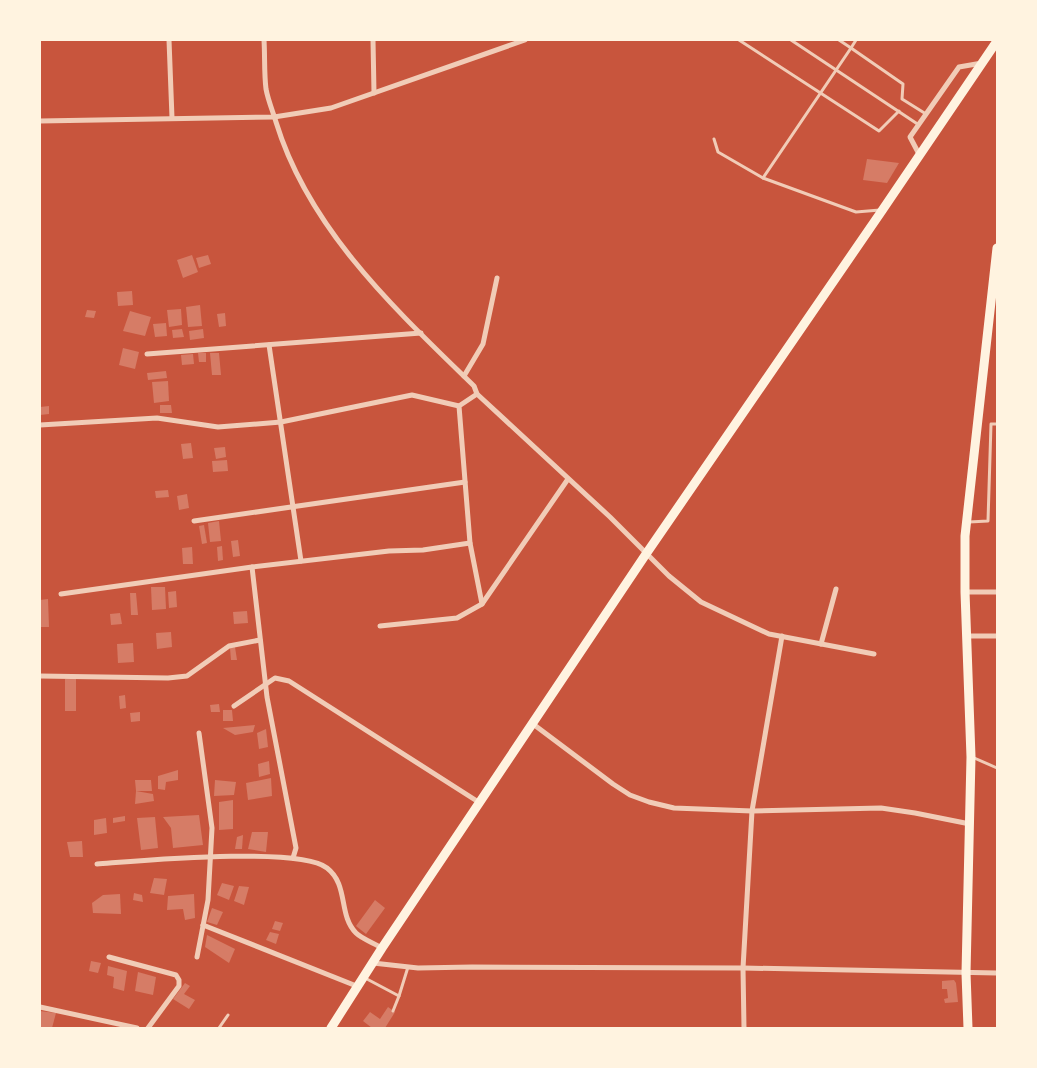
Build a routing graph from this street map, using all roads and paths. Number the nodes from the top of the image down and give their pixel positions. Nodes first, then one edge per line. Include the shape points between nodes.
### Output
1 (169, 40) edge
2 (264, 40) edge
3 (373, 40) edge
4 (525, 40) edge
5 (739, 40) edge
6 (791, 40) edge
7 (839, 40) edge
8 (856, 40) edge
9 (997, 41) edge
10 (851, 48) junction
11 (982, 63) junction
12 (836, 69) junction
13 (374, 93) junction
14 (820, 93) junction
15 (899, 112) junction
16 (926, 114) junction
17 (274, 117) junction
18 (172, 118) junction
19 (40, 121) edge
20 (919, 125) junction
21 (714, 140) dead end
22 (920, 156) junction
23 (763, 178) junction
24 (884, 209) junction
25 (997, 248) edge
26 (497, 278) dead end
27 (994, 289) edge
28 (421, 334) junction
29 (270, 345) junction
30 (147, 354) dead end
31 (464, 376) junction
32 (477, 394) junction
33 (459, 406) junction
34 (281, 422) junction
35 (997, 424) edge
36 (40, 425) edge
37 (568, 479) junction
38 (465, 482) junction
39 (293, 507) junction
40 (194, 521) dead end
41 (966, 522) junction
42 (470, 543) junction
43 (646, 554) junction
44 (301, 561) junction
45 (252, 567) junction
46 (836, 589) dead end
47 (965, 592) junction
48 (997, 592) edge
49 (61, 594) dead end
50 (482, 604) junction
51 (380, 626) dead end
52 (782, 636) junction
53 (967, 636) junction
54 (997, 636) edge
55 (260, 640) junction
56 (821, 644) junction
57 (874, 654) dead end
58 (40, 676) edge
59 (266, 684) junction
60 (234, 706) dead end
61 (533, 724) junction
62 (198, 733) dead end
63 (971, 757) junction
64 (997, 768) edge
65 (480, 803) junction
66 (752, 811) junction
67 (970, 824) junction
68 (211, 857) junction
69 (293, 858) junction
70 (97, 864) dead end
71 (203, 925) junction
72 (382, 948) junction
73 (109, 957) dead end
74 (197, 957) dead end
75 (373, 963) junction
76 (408, 967) junction
77 (743, 968) junction
78 (966, 973) junction
79 (997, 973) edge
80 (364, 977) junction
81 (358, 987) junction
82 (399, 996) junction
83 (40, 1007) edge
84 (393, 1011) dead end
85 (228, 1015) dead end
86 (137, 1028) edge
87 (148, 1028) edge
88 (219, 1028) edge
89 (331, 1028) edge
90 (744, 1028) edge
91 (968, 1028) edge

1 - 18 street
2 - 17 street via 266,90
3 - 13 street
4 - 13 street
5 - 14 lane
6 - 12 lane
7 - 10 lane
8 - 10 lane
9 - 11 main road
10 - 12 lane
10 - 16 lane via 903,84 902,99
11 - 16 street via 959,67
11 - 22 main road
12 - 14 lane
12 - 15 lane
13 - 17 street via 330,108
14 - 15 lane via 879,131
14 - 23 lane
15 - 20 lane
16 - 20 street
17 - 18 street
17 - 28 street via 301,183 336,240
18 - 19 street
20 - 22 street via 910,137
21 - 23 lane via 718,152
22 - 24 main road
23 - 24 lane via 856,212
24 - 43 main road
25 - 27 main road
26 - 31 street via 483,344
27 - 41 main road
28 - 29 street
28 - 31 street
29 - 30 street
29 - 34 street
31 - 32 street
32 - 33 street
32 - 37 street
33 - 34 street via 412,395
33 - 38 street
34 - 36 street via 218,426 157,418
34 - 39 street
35 - 41 lane via 991,424 988,521
37 - 43 street
37 - 50 street
38 - 39 street
38 - 42 street
39 - 40 street
39 - 44 street
41 - 47 main road
42 - 44 street
42 - 50 street
43 - 52 street via 701,602 769,634
43 - 61 main road
44 - 45 street
45 - 49 street
45 - 55 street
46 - 56 street
47 - 48 street
47 - 53 main road
50 - 51 street via 457,618
52 - 56 street
52 - 66 street
53 - 54 street
53 - 63 main road
55 - 58 street via 229,646 187,676
55 - 59 street
56 - 57 street
59 - 60 street
59 - 65 street via 274,678 289,681
59 - 69 street via 296,848
61 - 65 main road
61 - 66 street via 630,795 674,808
62 - 68 street via 212,828
63 - 64 lane
63 - 67 main road
65 - 72 main road
66 - 67 street via 882,808
66 - 77 street
67 - 78 main road
68 - 69 street
68 - 70 street
68 - 71 street
69 - 72 street via 329,869 339,882 349,924 357,934
71 - 74 street
71 - 81 street
72 - 75 main road
73 - 87 street via 176,975 180,980
75 - 76 street
75 - 80 main road
76 - 77 street
76 - 82 lane
77 - 78 street
77 - 90 street
78 - 79 street
78 - 91 main road
80 - 81 main road
80 - 82 lane
81 - 89 main road
82 - 84 lane
83 - 86 street
85 - 88 lane

